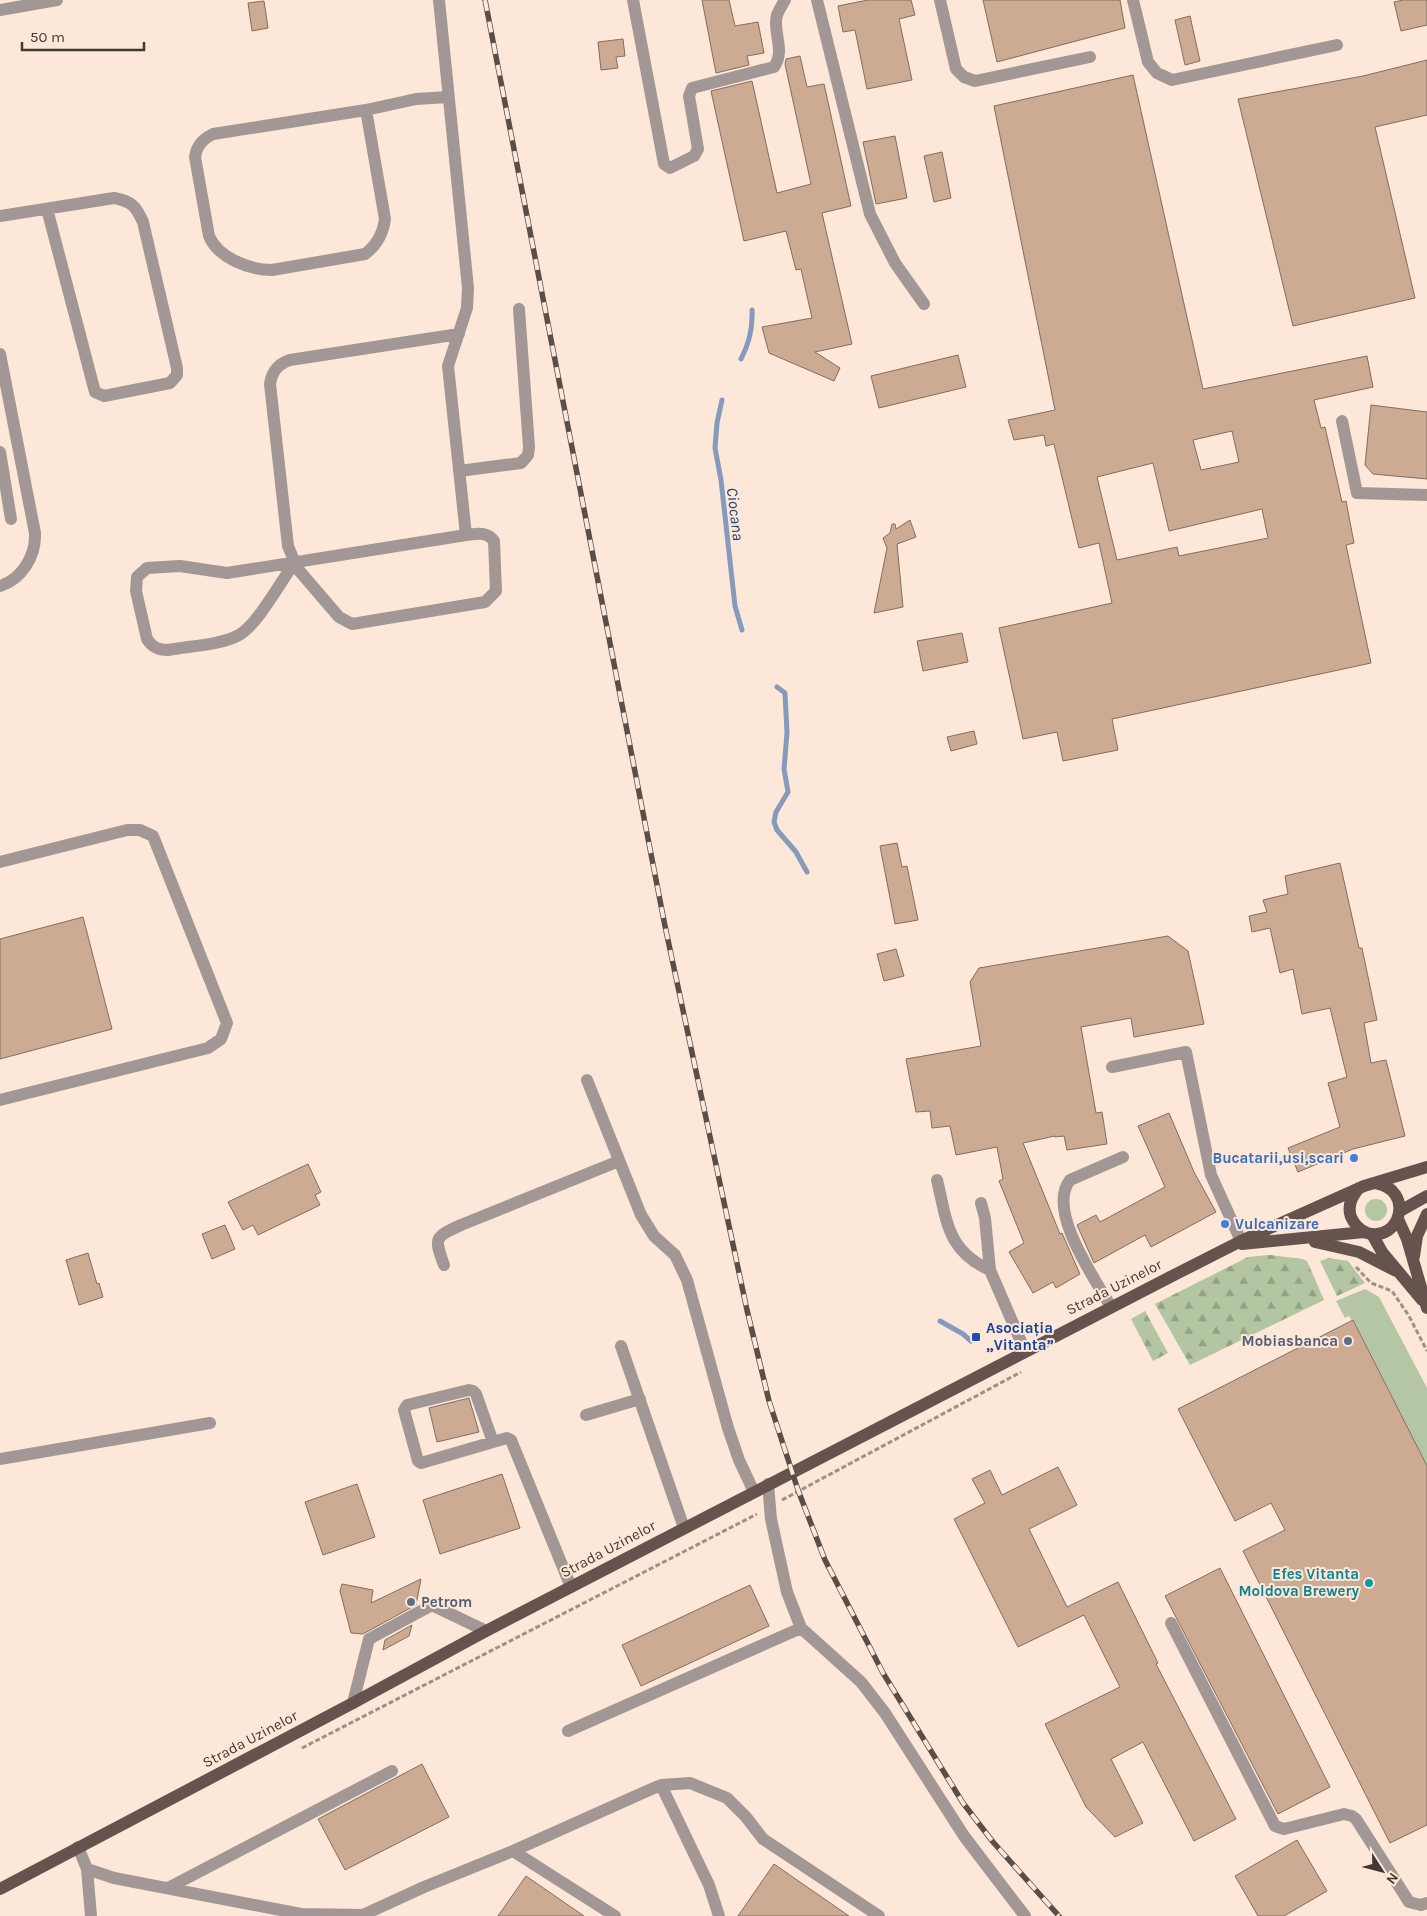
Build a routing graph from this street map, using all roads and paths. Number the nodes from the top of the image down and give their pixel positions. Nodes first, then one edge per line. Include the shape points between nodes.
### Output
1 (57, 0) edge
2 (439, 0) edge
3 (633, 0) edge
4 (785, 0) edge
5 (817, 0) edge
6 (940, 0) edge
7 (1133, 0) edge
8 (0, 10) edge
9 (1337, 45) dead end
10 (1090, 57) dead end
11 (448, 97) junction
12 (366, 110) junction
13 (47, 209) junction
14 (0, 216) edge
15 (924, 304) dead end
16 (519, 309) dead end
17 (459, 334) junction
18 (0, 354) edge
19 (1342, 421) dead end
20 (0, 452) edge
21 (460, 471) junction
22 (1427, 494) edge
23 (11, 520) dead end
24 (466, 535) junction
25 (295, 562) junction
26 (0, 586) edge
27 (0, 862) edge
28 (1112, 1067) dead end
29 (587, 1080) dead end
30 (0, 1100) edge
31 (1123, 1156) dead end
32 (620, 1161) junction
33 (1427, 1167) edge
34 (937, 1180) dead end
35 (1374, 1183) junction
36 (1359, 1188) junction
37 (1427, 1196) edge
38 (981, 1204) dead end
39 (1427, 1214) edge
40 (1399, 1215) junction
41 (1368, 1233) junction
42 (1303, 1239) junction
43 (1238, 1243) junction
44 (1414, 1261) junction
45 (444, 1265) dead end
46 (1354, 1265) dead end
47 (990, 1270) junction
48 (1396, 1271) junction
49 (1426, 1303) edge
50 (1111, 1307) junction
51 (621, 1346) dead end
52 (1025, 1351) junction
53 (1427, 1351) edge
54 (1029, 1368) dead end
55 (640, 1399) junction
56 (586, 1415) dead end
57 (210, 1423) dead end
58 (493, 1442) junction
59 (0, 1459) edge
60 (768, 1484) junction
61 (754, 1492) junction
62 (770, 1507) junction
63 (684, 1528) junction
64 (571, 1587) junction
65 (1171, 1623) dead end
66 (801, 1628) junction
67 (486, 1632) junction
68 (353, 1704) junction
69 (568, 1731) dead end
70 (301, 1748) dead end
71 (392, 1771) dead end
72 (661, 1785) junction
73 (78, 1847) junction
74 (513, 1851) junction
75 (87, 1869) junction
76 (168, 1888) junction
77 (0, 1889) edge
78 (1427, 1902) edge
79 (367, 1915) edge
80 (91, 1916) edge
81 (615, 1916) edge
82 (719, 1916) edge
83 (879, 1916) edge
84 (1025, 1916) edge

1 - 8 street
2 - 11 street
3 - 4 street via 664,164 670,168 697,153 689,96 692,88 774,67 779,49 776,19
5 - 15 street via 870,214 895,263
6 - 10 street via 956,68 975,81
7 - 9 street via 1148,62 1156,73 1172,80
11 - 12 street via 416,99
11 - 17 street via 468,293
12 - 12 street via 213,134 205,138 195,157 212,244 234,260 262,270 365,254 372,249 379,240 385,219
13 - 13 street via 114,198 127,200 138,210 178,368 170,383 104,396 94,392
13 - 14 street
16 - 21 street via 528,455 521,462
17 - 21 street via 448,366
17 - 25 street via 290,360 273,372 270,384 288,546
18 - 26 street via 36,539 28,563 13,580
19 - 22 street via 1357,493
20 - 23 street
21 - 24 street
24 - 25 street
24 - 25 street via 481,533 494,541 496,591 489,599 352,624 339,617
25 - 25 street via 227,574 180,566 147,568 137,577 136,591 147,640 151,646 168,650 238,636 247,630
27 - 30 street via 127,830 140,830 152,836 227,1023 221,1040 208,1048
28 - 43 street via 1186,1052 1211,1175
29 - 32 street
31 - 50 street via 1070,1180 1064,1194 1070,1232
32 - 45 street via 444,1234 436,1244
32 - 61 street via 648,1228 675,1255 687,1280 728,1428
33 - 35 main road, Strada Uzinelor
34 - 47 street via 954,1242 977,1264
35 - 36 main road, Strada Uzinelor
35 - 40 main road via 1394,1192 1400,1204
36 - 41 main road via 1351,1200 1350,1215 1358,1228
36 - 43 main road, Strada Uzinelor
37 - 40 main road
38 - 47 street
39 - 44 main road via 1417,1236
40 - 41 main road via 1387,1231
40 - 44 main road
41 - 42 main road, Strada Uzinelor
41 - 48 main road
42 - 43 main road, Strada Uzinelor
42 - 48 main road via 1359,1252
43 - 50 main road, Strada Uzinelor
44 - 49 main road
46 - 53 path via 1371,1283 1392,1291
47 - 52 street
48 - 49 main road
50 - 52 main road, Strada Uzinelor
51 - 55 street
52 - 60 main road, Strada Uzinelor
54 - 62 path
55 - 56 street
55 - 63 street
57 - 59 street
58 - 58 street via 473,1391 407,1405 404,1410 421,1463
58 - 64 street via 511,1440
60 - 61 main road, Strada Uzinelor
60 - 62 street
61 - 63 main road, Strada Uzinelor
62 - 66 street via 787,1592
62 - 70 path
63 - 64 main road, Strada Uzinelor
64 - 67 main road, Strada Uzinelor
65 - 78 street via 1275,1826 1284,1829 1344,1814 1352,1816 1410,1902 1421,1905
66 - 69 street
66 - 84 street via 861,1682 886,1713 964,1836
67 - 68 main road, Strada Uzinelor
67 - 68 street via 432,1605 377,1634 369,1639
68 - 73 main road, Strada Uzinelor
71 - 76 street
72 - 74 street
72 - 82 street via 694,1852
72 - 83 street via 690,1782 727,1798 763,1839
73 - 75 street
73 - 77 main road, Strada Uzinelor
74 - 79 street via 424,1887
74 - 81 street
75 - 76 street via 114,1878
75 - 80 street
76 - 79 street via 301,1914

